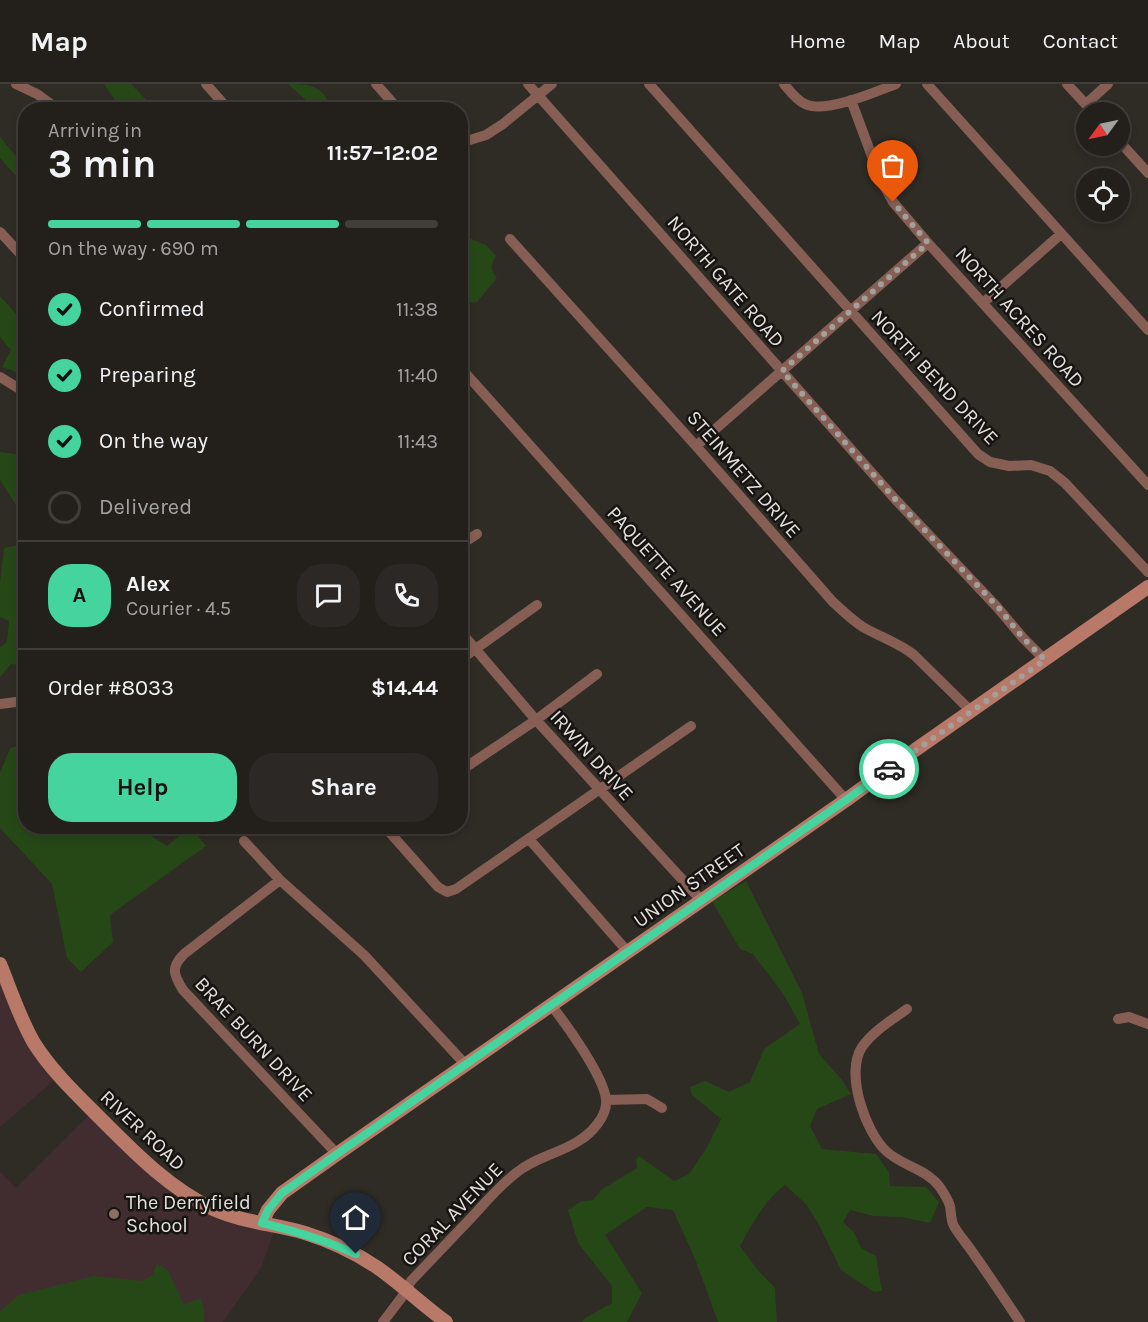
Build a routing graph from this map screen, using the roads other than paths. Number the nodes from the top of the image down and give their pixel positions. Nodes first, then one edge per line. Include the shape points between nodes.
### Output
1 (16, 84) edge
2 (206, 84) edge
3 (376, 84) edge
4 (528, 84) edge
5 (552, 84) edge
6 (649, 84) edge
7 (784, 84) edge
8 (896, 84) edge
9 (927, 84) edge
10 (1067, 84) edge
11 (1108, 84) edge
12 (538, 96) junction
13 (851, 100) junction
14 (48, 102) edge
15 (222, 102) edge
16 (392, 102) edge
17 (1083, 102) edge
18 (1094, 102) edge
19 (468, 141) edge
20 (1130, 153) edge
21 (1148, 173) edge
22 (0, 232) edge
23 (1061, 234) junction
24 (510, 239) dead end
25 (928, 243) junction
26 (18, 251) edge
27 (983, 303) junction
28 (851, 311) junction
29 (1148, 330) edge
30 (782, 371) junction
31 (468, 376) edge
32 (0, 377) edge
33 (18, 388) edge
34 (696, 446) junction
35 (1148, 484) edge
36 (477, 534) dead end
37 (468, 540) edge
38 (1148, 572) edge
39 (1148, 587) edge
40 (537, 605) dead end
41 (468, 640) edge
42 (476, 649) junction
43 (468, 654) edge
44 (1045, 660) junction
45 (597, 674) dead end
46 (18, 702) edge
47 (0, 704) edge
48 (971, 711) junction
49 (536, 720) junction
50 (691, 726) dead end
51 (468, 766) edge
52 (600, 790) junction
53 (846, 800) junction
54 (391, 834) edge
55 (529, 839) junction
56 (244, 841) dead end
57 (280, 880) junction
58 (701, 900) junction
59 (628, 952) junction
60 (0, 964) edge
61 (551, 1005) junction
62 (907, 1009) dead end
63 (1118, 1019) dead end
64 (1148, 1024) edge
65 (465, 1064) junction
66 (606, 1100) junction
67 (662, 1108) dead end
68 (337, 1154) junction
69 (262, 1223) junction
70 (406, 1291) junction
71 (383, 1322) edge
72 (446, 1322) edge
73 (1020, 1322) edge

1 - 14 street
2 - 15 street
3 - 16 street
4 - 12 street, NORTH GATE ROAD
5 - 12 street
6 - 28 street, NORTH BEND DRIVE
7 - 13 street via 805,104 824,107
8 - 13 street
9 - 23 street
10 - 17 street
11 - 18 street
12 - 19 street via 486,135
12 - 30 street, NORTH GATE ROAD
13 - 25 street, NORTH ACRES ROAD via 880,178 893,202
20 - 21 street
22 - 26 street
23 - 27 street
23 - 29 street
24 - 34 street, STEINMETZ DRIVE
25 - 27 street, NORTH ACRES ROAD
25 - 28 street
27 - 35 street, NORTH ACRES ROAD
28 - 30 street
28 - 38 street, NORTH BEND DRIVE via 978,454 990,462 1031,465 1050,471
30 - 34 street
30 - 44 street, NORTH GATE ROAD
31 - 53 street, PAQUETTE AVENUE
32 - 33 street
34 - 48 street, STEINMETZ DRIVE via 833,602 863,627 914,655
36 - 37 street
39 - 44 street, UNION STREET
40 - 42 street
41 - 42 street, IRWIN DRIVE
42 - 43 street
42 - 49 street, IRWIN DRIVE
44 - 48 street, UNION STREET
45 - 49 street
46 - 47 street
48 - 53 street, UNION STREET
49 - 51 street
49 - 52 street, IRWIN DRIVE
50 - 52 street
52 - 55 street
52 - 58 street, IRWIN DRIVE
53 - 58 street, UNION STREET
54 - 55 street via 447,892
55 - 59 street
56 - 57 street
57 - 65 street via 364,955
57 - 68 street, BRAE BURN DRIVE via 184,954 174,970 183,990
58 - 59 street, UNION STREET
59 - 61 street, UNION STREET
60 - 69 street, RIVER ROAD via 34,1043 59,1076 108,1126 159,1174 196,1200 214,1210
61 - 65 street, UNION STREET
61 - 66 street via 585,1054
62 - 73 street via 873,1034 860,1050 855,1071 859,1099 879,1144 943,1191 953,1225
63 - 64 street via 1130,1017
65 - 68 street, UNION STREET
66 - 67 street via 647,1099
66 - 70 street, CORAL AVENUE via 601,1117 587,1135 508,1179 411,1281
68 - 69 street, UNION STREET via 282,1193
69 - 70 street, RIVER ROAD via 305,1233 346,1250 378,1268
70 - 71 street, CORAL AVENUE
70 - 72 street, RIVER ROAD

